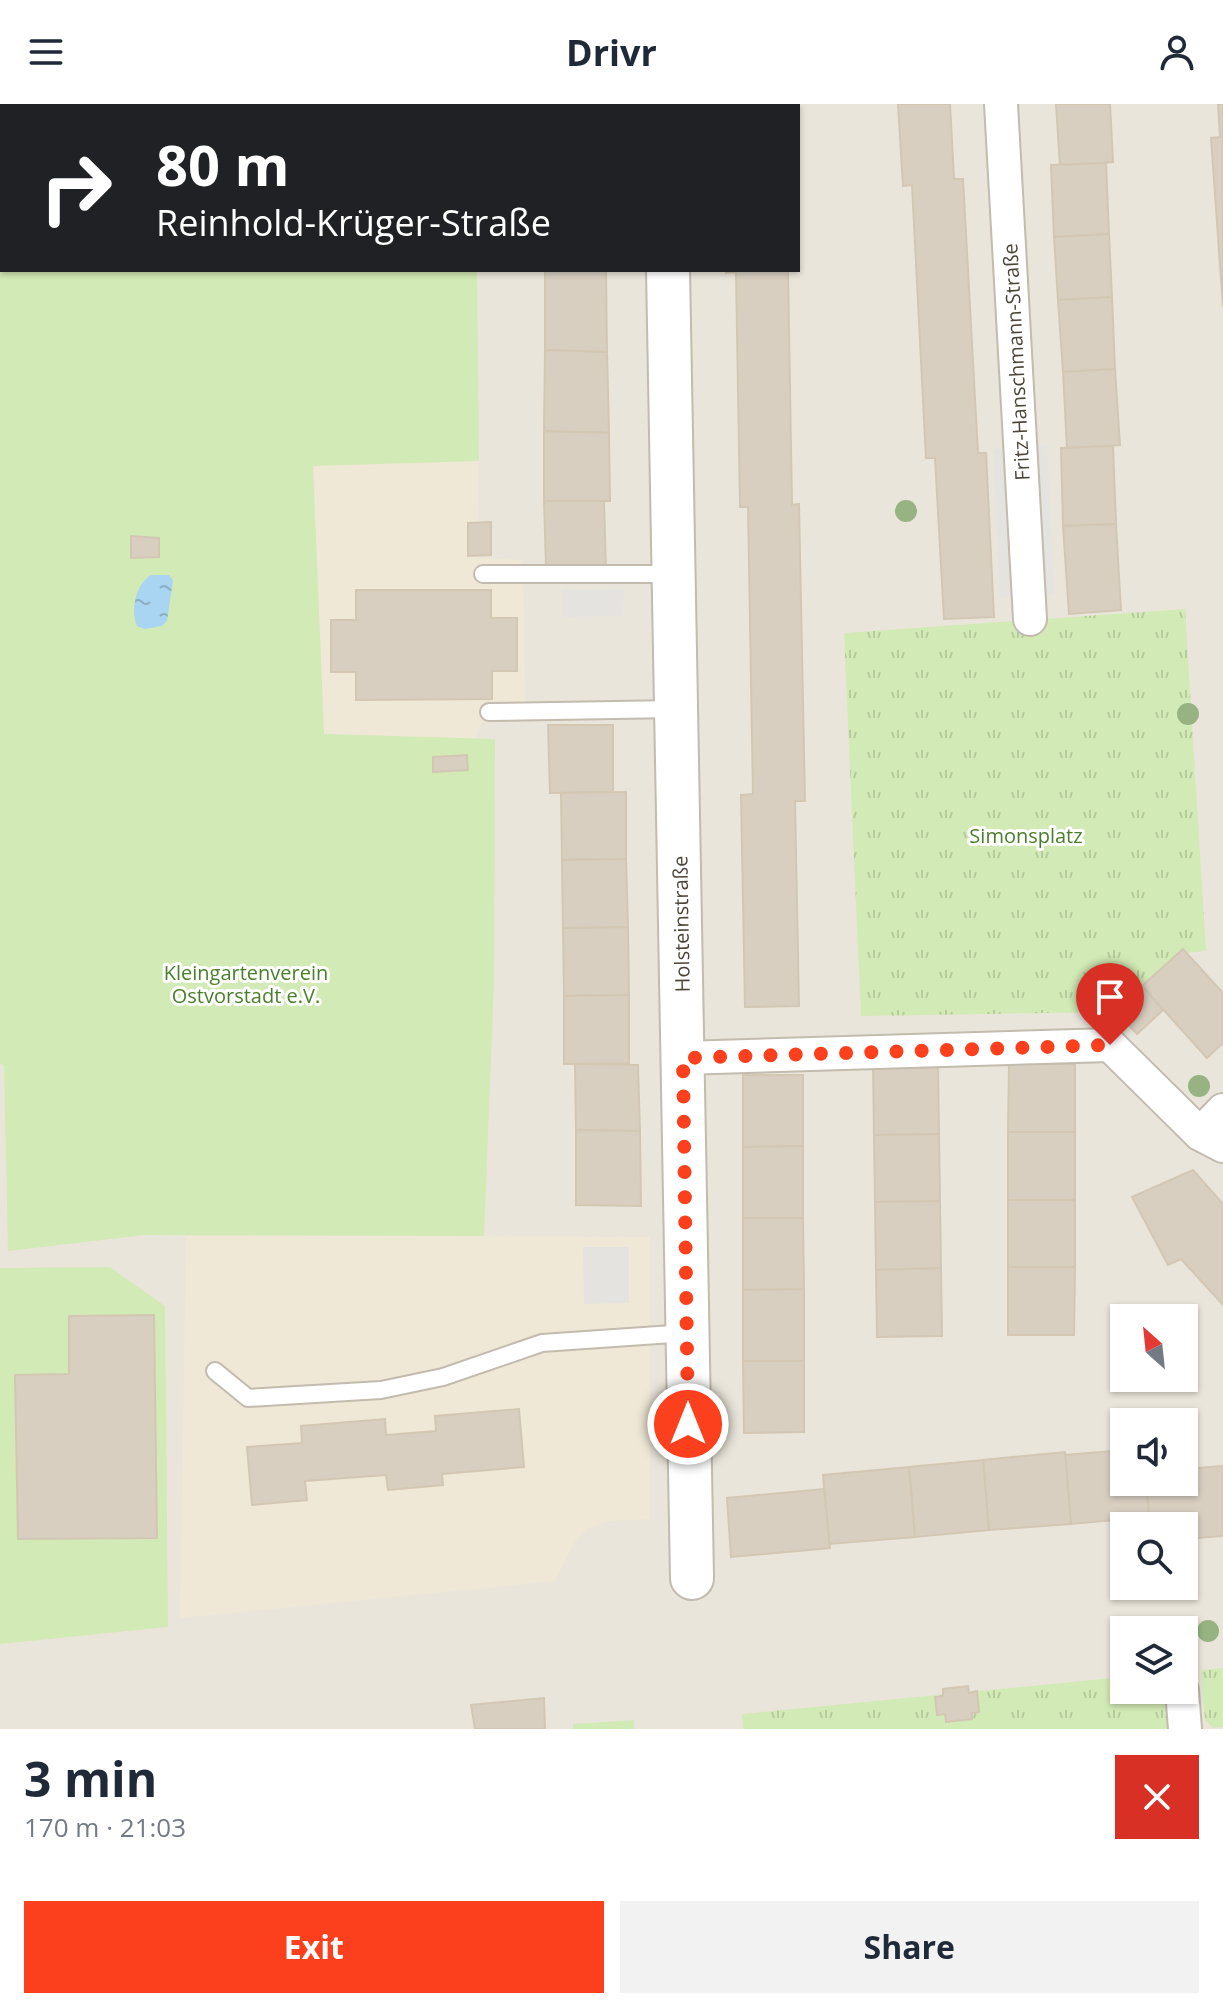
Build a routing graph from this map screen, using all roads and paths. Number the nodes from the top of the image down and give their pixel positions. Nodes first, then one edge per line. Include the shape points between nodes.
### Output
1 (1001, 104) edge
2 (668, 272) edge
3 (483, 574) dead end
4 (674, 574) junction
5 (1030, 619) dead end
6 (678, 709) junction
7 (489, 712) dead end
8 (683, 1058) junction
9 (1223, 1110) edge
10 (1211, 1140) edge
11 (687, 1333) junction
12 (215, 1371) dead end
13 (692, 1578) dead end
14 (1183, 1704) edge
15 (1185, 1729) edge

1 - 5 street, Fritz-Hanschmann-Straße
2 - 4 street, Holsteinstraße
3 - 4 lane
4 - 6 street, Holsteinstraße
6 - 7 lane
6 - 8 street, Holsteinstraße
8 - 10 street via 1110,1045
8 - 11 street, Holsteinstraße
9 - 10 street
11 - 12 lane via 542,1343 443,1377 381,1390 248,1398
11 - 13 street, Holsteinstraße
14 - 15 street

